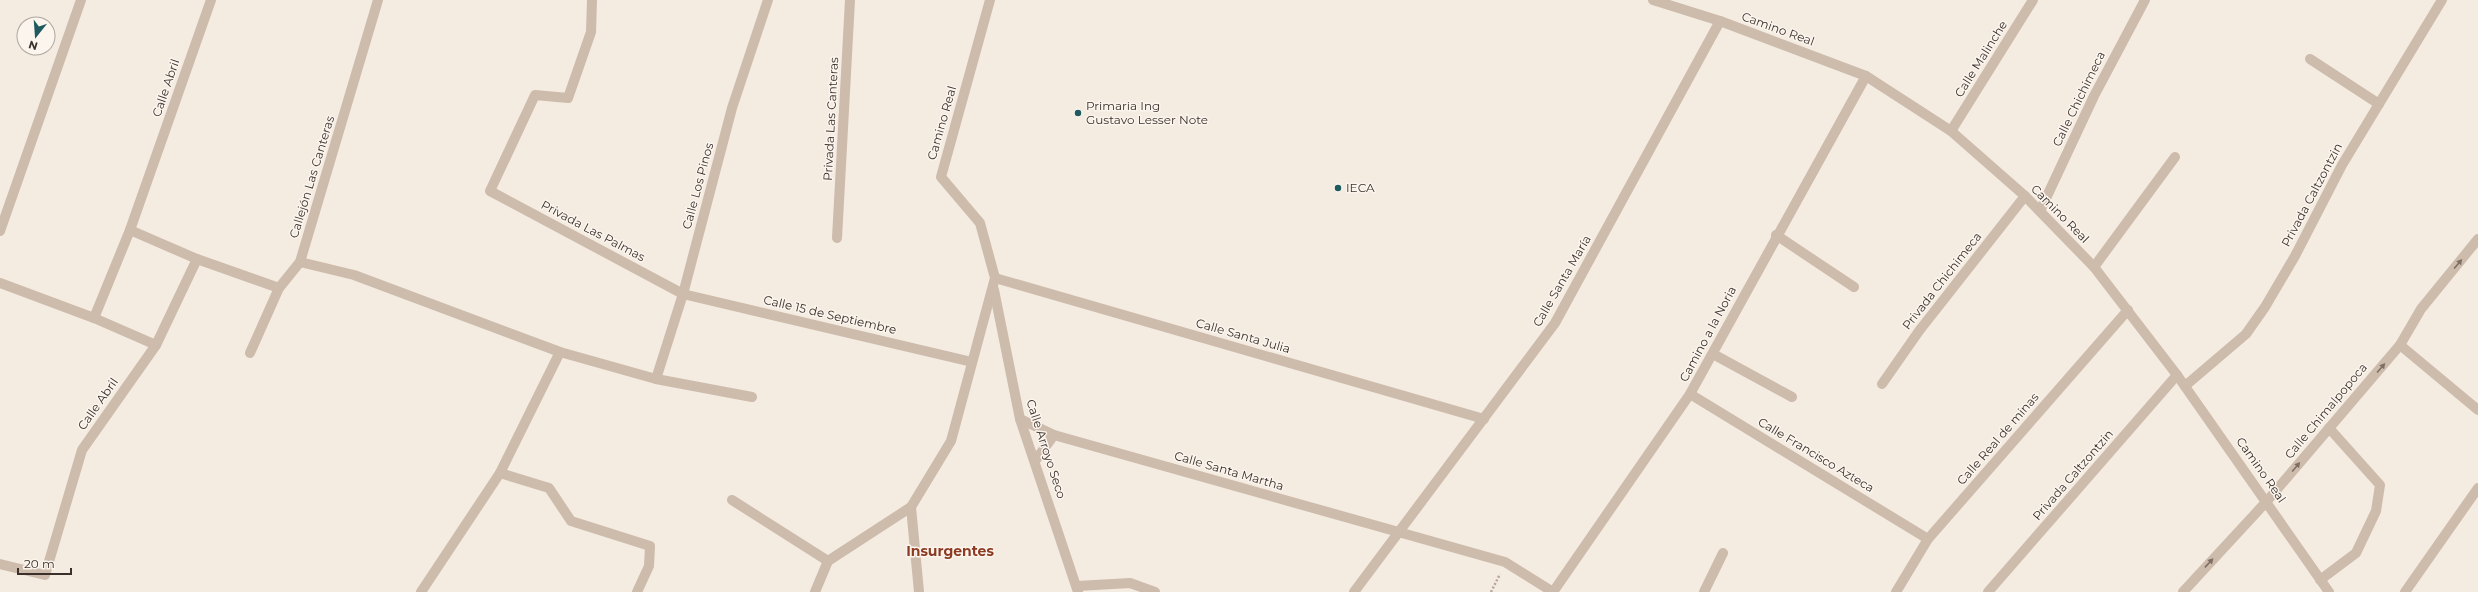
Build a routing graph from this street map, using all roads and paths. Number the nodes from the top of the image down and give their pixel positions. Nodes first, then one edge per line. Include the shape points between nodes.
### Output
1 (81, 0) edge
2 (211, 0) edge
3 (378, 0) edge
4 (592, 0) edge
5 (768, 0) edge
6 (850, 0) edge
7 (990, 0) edge
8 (1653, 0) edge
9 (2033, 0) edge
10 (2145, 0) edge
11 (2442, 0) edge
12 (1720, 22) junction
13 (2310, 59) dead end
14 (1866, 76) junction
15 (2379, 104) junction
16 (1952, 131) junction
17 (2175, 158) dead end
18 (2025, 196) junction
19 (2040, 211) junction
20 (0, 230) edge
21 (130, 230) junction
22 (1776, 235) junction
23 (837, 238) dead end
24 (2478, 239) edge
25 (197, 259) junction
26 (300, 262) junction
27 (2094, 266) junction
28 (995, 278) junction
29 (0, 283) edge
30 (1854, 287) dead end
31 (279, 288) junction
32 (993, 288) junction
33 (683, 294) junction
34 (2128, 310) junction
35 (94, 318) junction
36 (156, 345) junction
37 (2400, 345) junction
38 (560, 352) junction
39 (250, 353) dead end
40 (1713, 354) junction
41 (972, 362) junction
42 (2177, 375) junction
43 (656, 379) junction
44 (1882, 384) dead end
45 (2185, 386) junction
46 (1690, 394) junction
47 (752, 397) dead end
48 (1792, 397) dead end
49 (2478, 410) edge
50 (1020, 418) junction
51 (1484, 420) junction
52 (2329, 428) junction
53 (1054, 435) junction
54 (1035, 461) junction
55 (500, 473) junction
56 (2478, 488) edge
57 (732, 500) dead end
58 (2267, 501) junction
59 (911, 507) junction
60 (1398, 532) junction
61 (1928, 539) junction
62 (1723, 553) dead end
63 (828, 561) junction
64 (1505, 562) junction
65 (0, 564) edge
66 (2320, 580) junction
67 (1078, 589) edge
68 (420, 592) edge
69 (637, 592) edge
70 (815, 592) edge
71 (919, 592) edge
72 (1155, 592) edge
73 (1354, 592) edge
74 (1491, 592) edge
75 (1553, 592) edge
76 (1704, 592) edge
77 (1896, 592) edge
78 (1988, 592) edge
79 (2183, 592) edge
80 (2329, 592) edge
81 (2405, 592) edge

1 - 20 street
2 - 21 street, Calle Abril
3 - 26 street, Callejón Las Canteras
4 - 33 street, Privada Las Palmas via 591,32 568,98 535,95 490,191
5 - 33 street, Calle Los Pinos via 732,108
6 - 23 street, Privada Las Canteras
7 - 28 street, Camino Real via 941,177 980,224
8 - 12 street, Camino Real
9 - 16 street, Calle Malinche
10 - 19 street, Calle Chichimeca via 2094,96
11 - 15 street, Privada Caltzontzin
12 - 14 street, Camino Real
12 - 51 street, Calle Santa María via 1555,323
13 - 15 street
14 - 16 street, Camino Real
14 - 22 street, Camino a la Noria
15 - 45 street, Privada Caltzontzin via 2342,165 2295,256 2246,334
16 - 18 street, Camino Real
17 - 27 street
18 - 19 street, Camino Real
18 - 44 street, Privada Chichimeca via 1919,331
19 - 27 street, Camino Real
21 - 25 street
21 - 35 street, Calle Abril
22 - 30 street
22 - 40 street, Camino a la Noria
37 -> 24 street, Calle Chimalpopoca via 2421,308
25 - 31 street
25 - 36 street, Calle Abril
26 - 31 street, Callejón Las Canteras
26 - 38 street via 354,275
27 - 34 street, Camino Real
28 - 32 street, Camino Real
28 - 51 street, Calle Santa Julia
29 - 35 street
31 - 39 street, Callejón Las Canteras
32 - 41 street
32 - 50 street, Calle Arroyo Seco
33 - 41 street, Calle 15 de Septiembre
33 - 43 street, Calle Los Pinos
34 - 42 street, Camino Real
34 - 61 street, Calle Real de minas
35 - 36 street
36 - 65 street, Calle Abril via 82,450 45,575
37 - 49 street
52 -> 37 street, Calle Chimalpopoca
38 - 43 street
38 - 55 street
40 - 46 street, Camino a la Noria
40 - 48 street
41 - 59 street via 951,442
42 - 45 street, Camino Real
42 - 78 street, Privada Caltzontzin
43 - 47 street
45 - 58 street, Camino Real
46 - 61 street, Calle Francisco Azteca
46 - 75 street, Camino a la Noria
50 - 53 street, Calle Santa Martha
50 - 54 street, Calle Arroyo Seco
51 - 60 street, Calle Santa María
58 -> 52 street, Calle Chimalpopoca
52 - 66 street via 2380,485 2376,511 2356,553
53 - 54 street
53 - 60 street, Calle Santa Martha
54 - 67 street, Calle Arroyo Seco
55 - 68 street
55 - 69 street via 549,488 571,521 650,546 650,566
56 - 81 street
57 - 63 street
58 - 66 street, Camino Real
79 -> 58 street, Calle Chimalpopoca
59 - 63 street
59 - 71 street
60 - 64 street, Calle Santa Martha
60 - 73 street, Calle Santa María
61 - 77 street, Calle Real de minas
62 - 76 street
63 - 70 street
64 - 74 path
64 - 75 street, Calle Santa Martha
66 - 80 street, Camino Real
67 - 72 street via 1130,583

